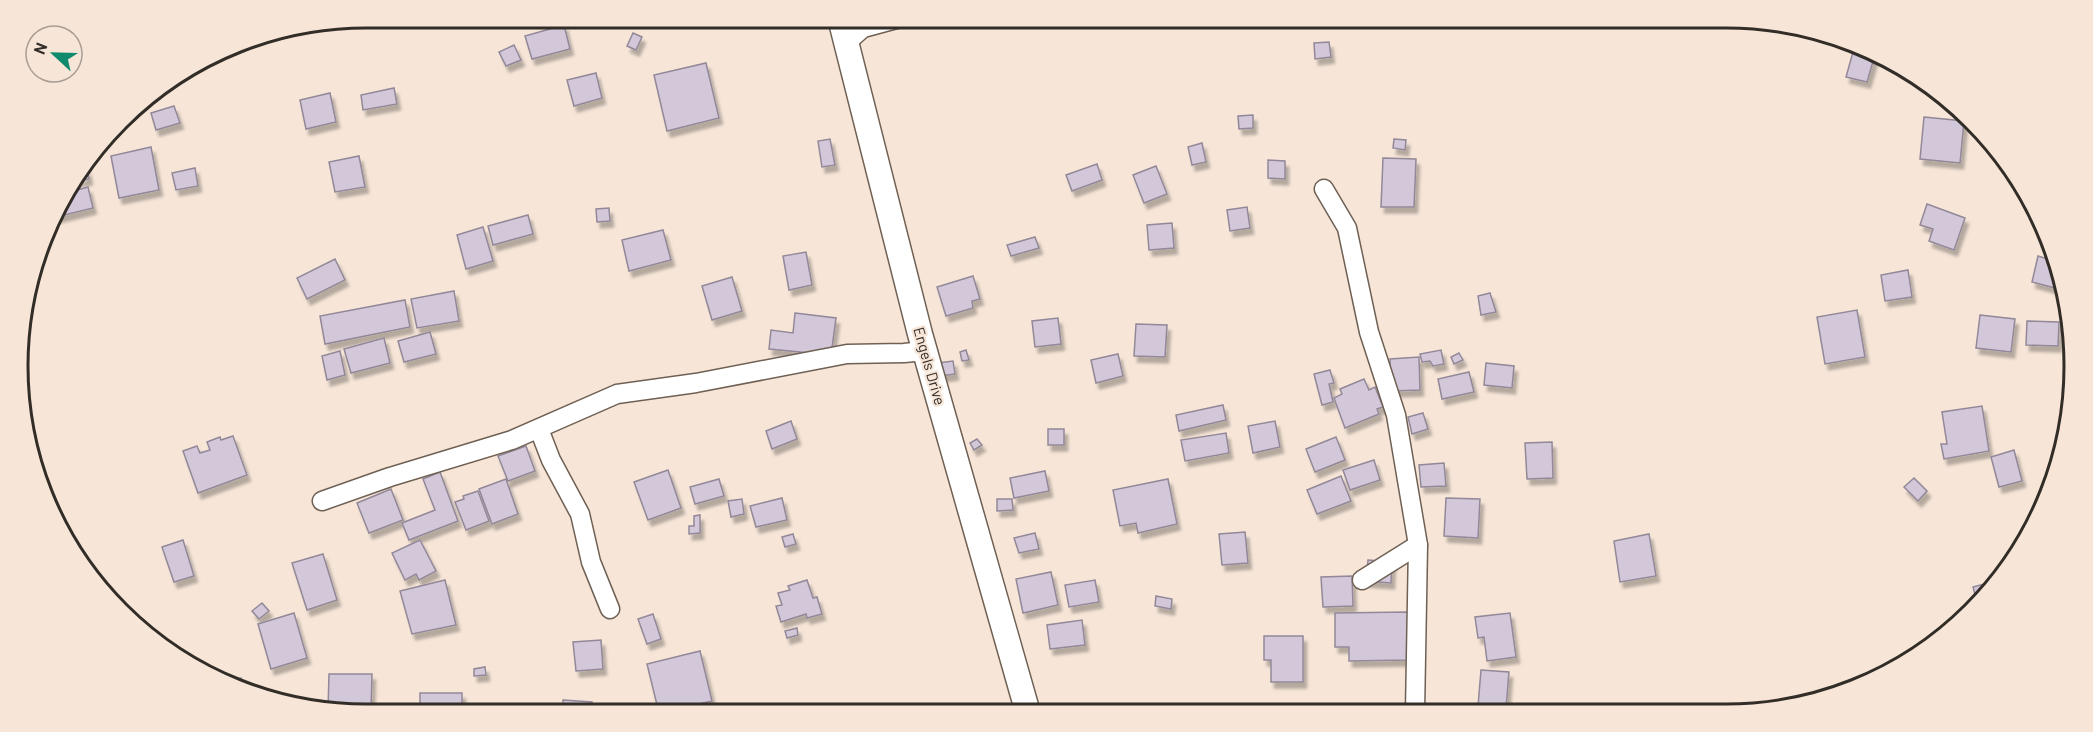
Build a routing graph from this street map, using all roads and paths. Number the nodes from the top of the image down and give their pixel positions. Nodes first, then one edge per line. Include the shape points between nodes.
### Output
1 (842, 28) edge
2 (863, 28) edge
3 (846, 43) junction
4 (1324, 189) dead end
5 (925, 351) junction
6 (539, 429) junction
7 (322, 501) dead end
8 (1418, 545) junction
9 (1362, 580) dead end
10 (610, 609) dead end
11 (1026, 704) edge
12 (1416, 704) edge

1 - 3 street, Engels Drive
2 - 3 street
3 - 5 street, Engels Drive
4 - 8 street via 1347,228 1369,332 1396,415
5 - 6 street via 847,354 617,394
5 - 11 street, Engels Drive
6 - 7 street
6 - 10 street via 580,514 591,562
8 - 9 street
8 - 12 street

